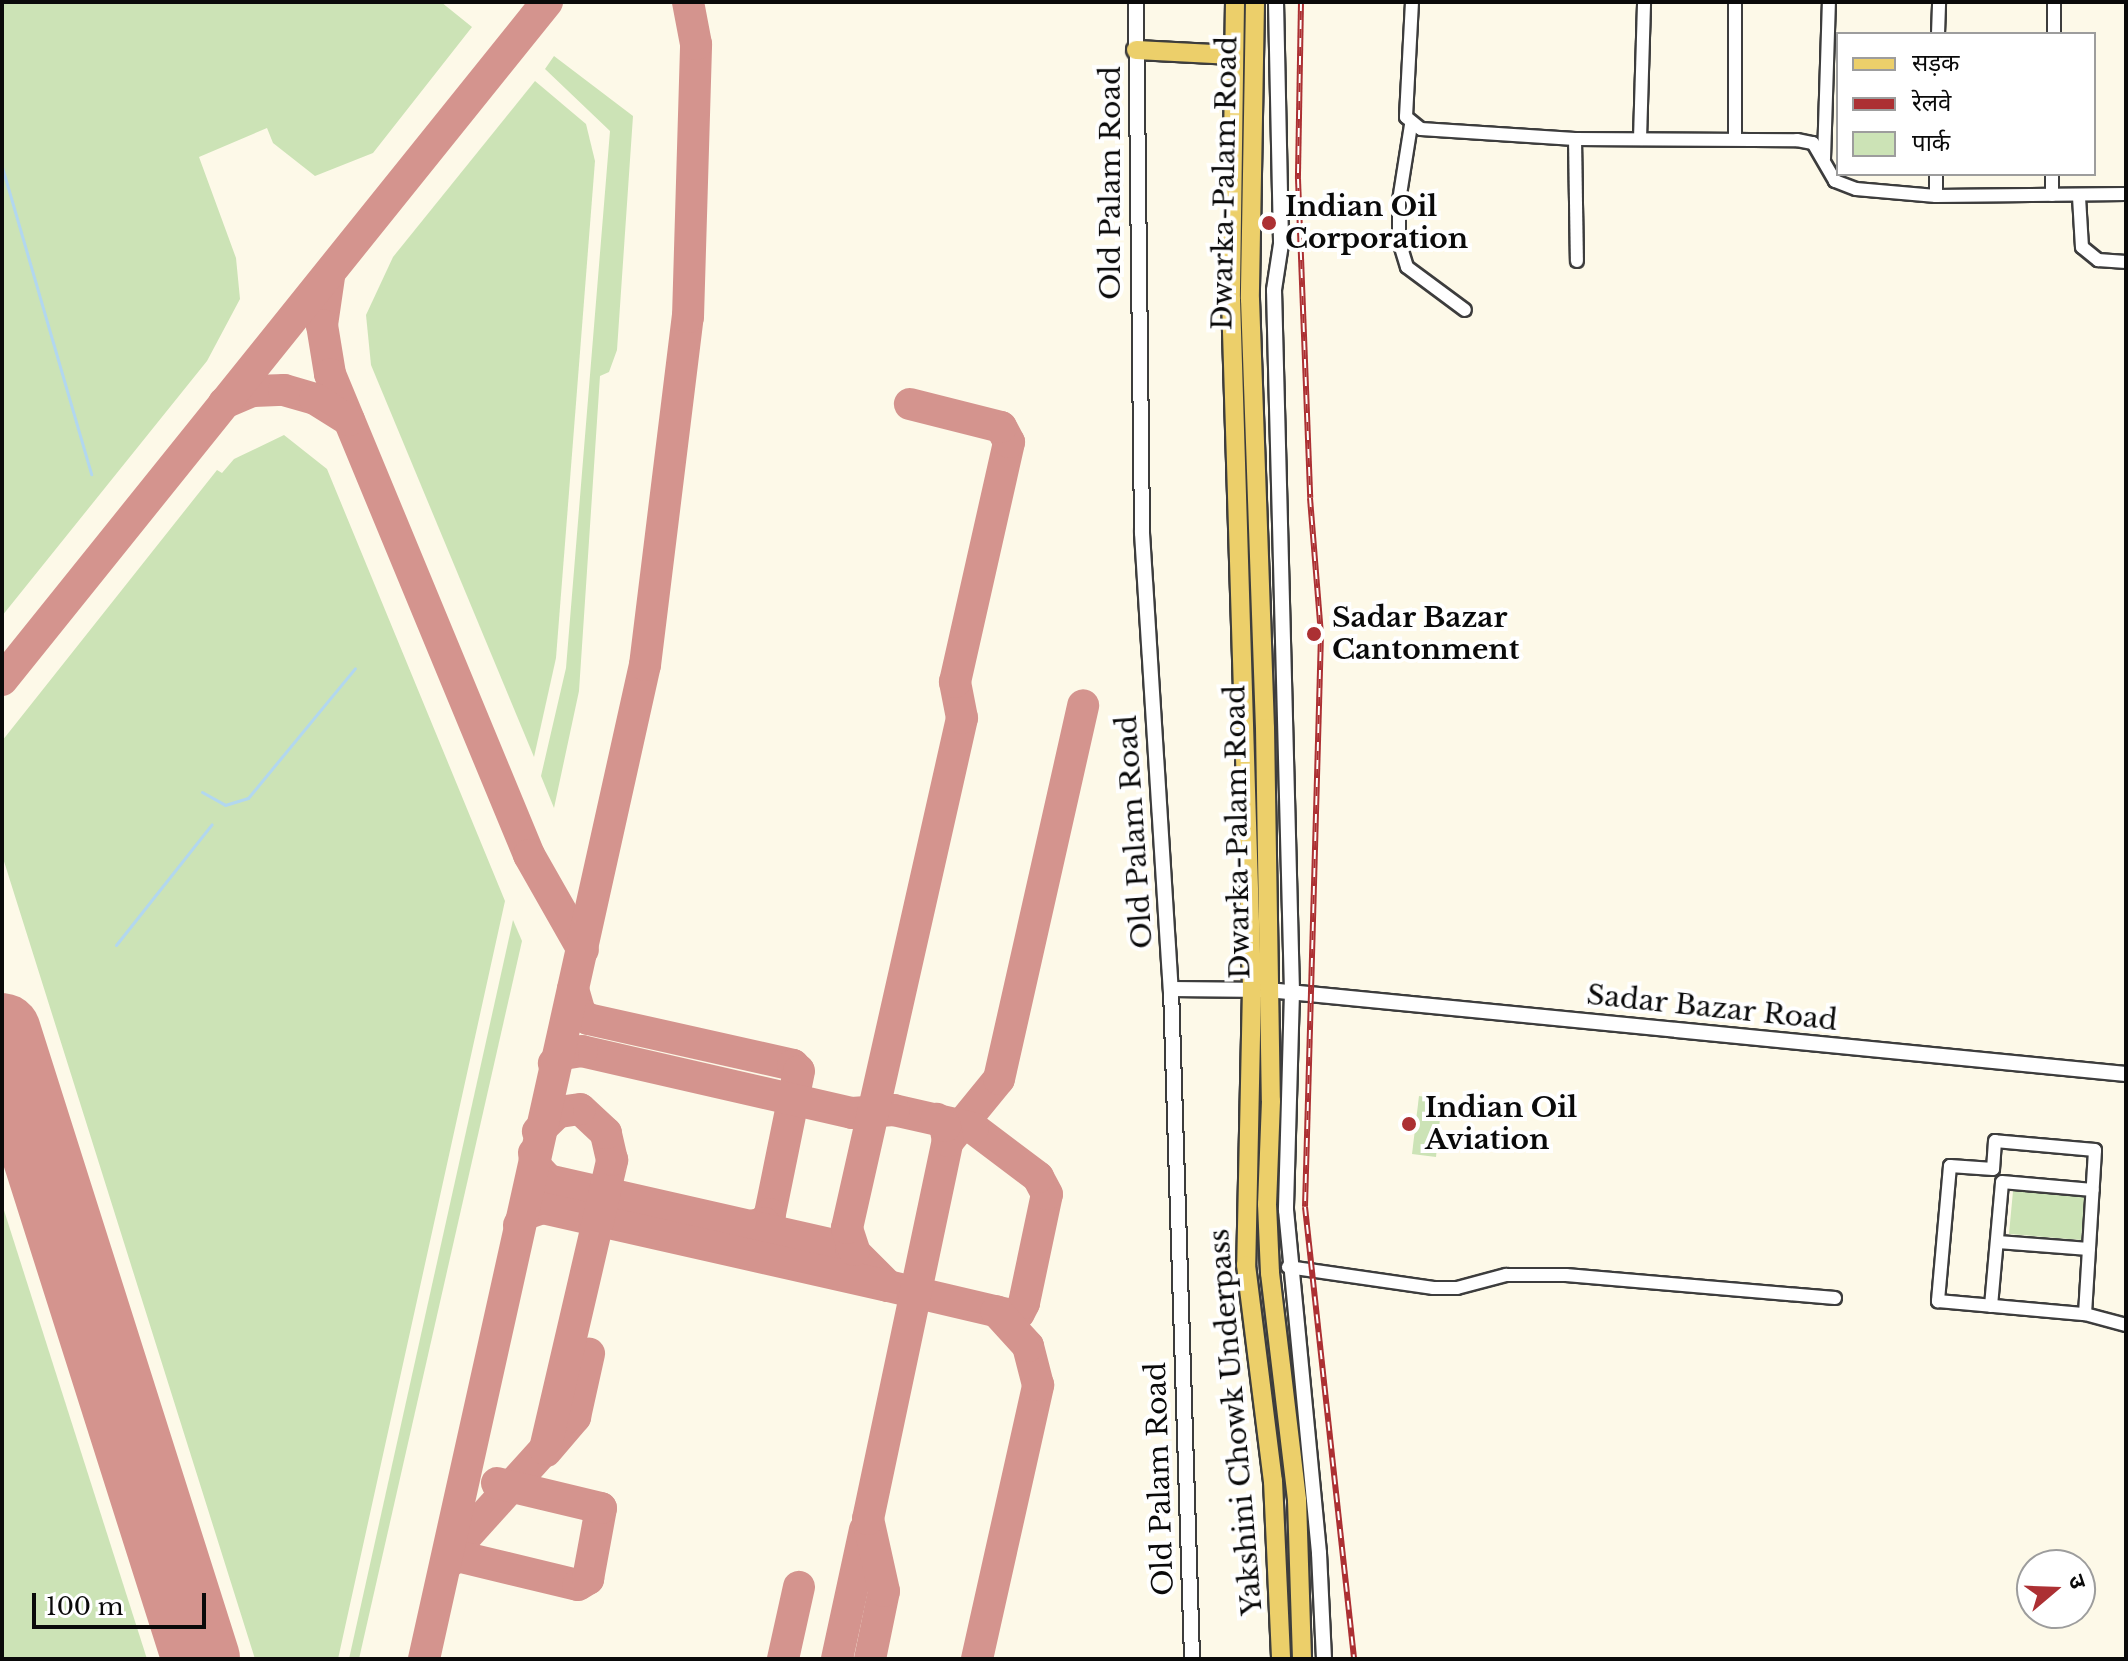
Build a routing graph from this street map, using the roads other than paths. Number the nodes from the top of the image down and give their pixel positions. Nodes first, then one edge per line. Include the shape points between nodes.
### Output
1 (1136, 2) edge
2 (1235, 2) edge
3 (1255, 2) edge
4 (1276, 2) edge
5 (1412, 2) edge
6 (1644, 2) edge
7 (1735, 2) edge
8 (1829, 2) edge
9 (1939, 2) edge
10 (2054, 2) edge
11 (1938, 32) edge
12 (2054, 32) edge
13 (1136, 50) junction
14 (1233, 55) junction
15 (1411, 125) junction
16 (1735, 137) junction
17 (1575, 139) junction
18 (1640, 139) junction
19 (1824, 160) junction
20 (1936, 176) edge
21 (2052, 176) edge
22 (2126, 194) edge
23 (2052, 195) junction
24 (1936, 196) junction
25 (2079, 197) junction
26 (1577, 261) dead end
27 (2126, 262) edge
28 (1465, 310) dead end
29 (1171, 989) junction
30 (1260, 989) junction
31 (1292, 992) junction
32 (2126, 1074) edge
33 (1993, 1169) junction
34 (2002, 1182) junction
35 (2093, 1190) junction
36 (1998, 1242) junction
37 (2089, 1249) junction
38 (1288, 1267) junction
39 (1835, 1298) dead end
40 (1991, 1306) junction
41 (2085, 1314) junction
42 (2126, 1325) edge
43 (1192, 1659) edge
44 (1281, 1659) edge
45 (1302, 1659) edge
46 (1324, 1659) edge

1 - 13 street, Old Palam Road
2 - 14 main road, Dwarka-Palam Road
3 - 30 main road, Dwarka-Palam Road via 1250,299
4 - 31 street via 1281,244 1274,290
5 - 15 street via 1406,117
6 - 18 street
7 - 16 street
8 - 19 street
9 - 11 street
10 - 12 street
13 - 14 main road
13 - 29 street, Old Palam Road via 1142,533
14 - 30 main road, Dwarka-Palam Road via 1231,299
15 - 17 street
15 - 28 street via 1399,201 1399,241 1407,267
16 - 18 street
16 - 19 street via 1813,143
17 - 18 street
17 - 26 street
19 - 24 street via 1841,186
20 - 24 street
21 - 23 street
22 - 25 street
23 - 24 street
23 - 25 street
25 - 27 street via 2082,247 2098,260
29 - 30 street, Sadar Bazar Road
29 - 43 street, Old Palam Road
30 - 31 street, Sadar Bazar Road
30 - 44 main road, Yakshini Chowk Underpass via 1246,1265 1273,1481
30 - 45 main road, Dwarka-Palam Road via 1270,1273 1297,1500
31 - 32 street, Sadar Bazar Road
31 - 38 street
33 - 34 street
33 - 35 street via 1995,1141 2095,1150
33 - 40 street via 1950,1166 1938,1301
34 - 35 street
34 - 36 street
35 - 37 street
36 - 37 street
36 - 40 street
37 - 41 street
38 - 39 street via 1433,1288 1457,1288 1506,1275 1566,1275
38 - 46 street via 1307,1415
40 - 41 street
41 - 42 street

